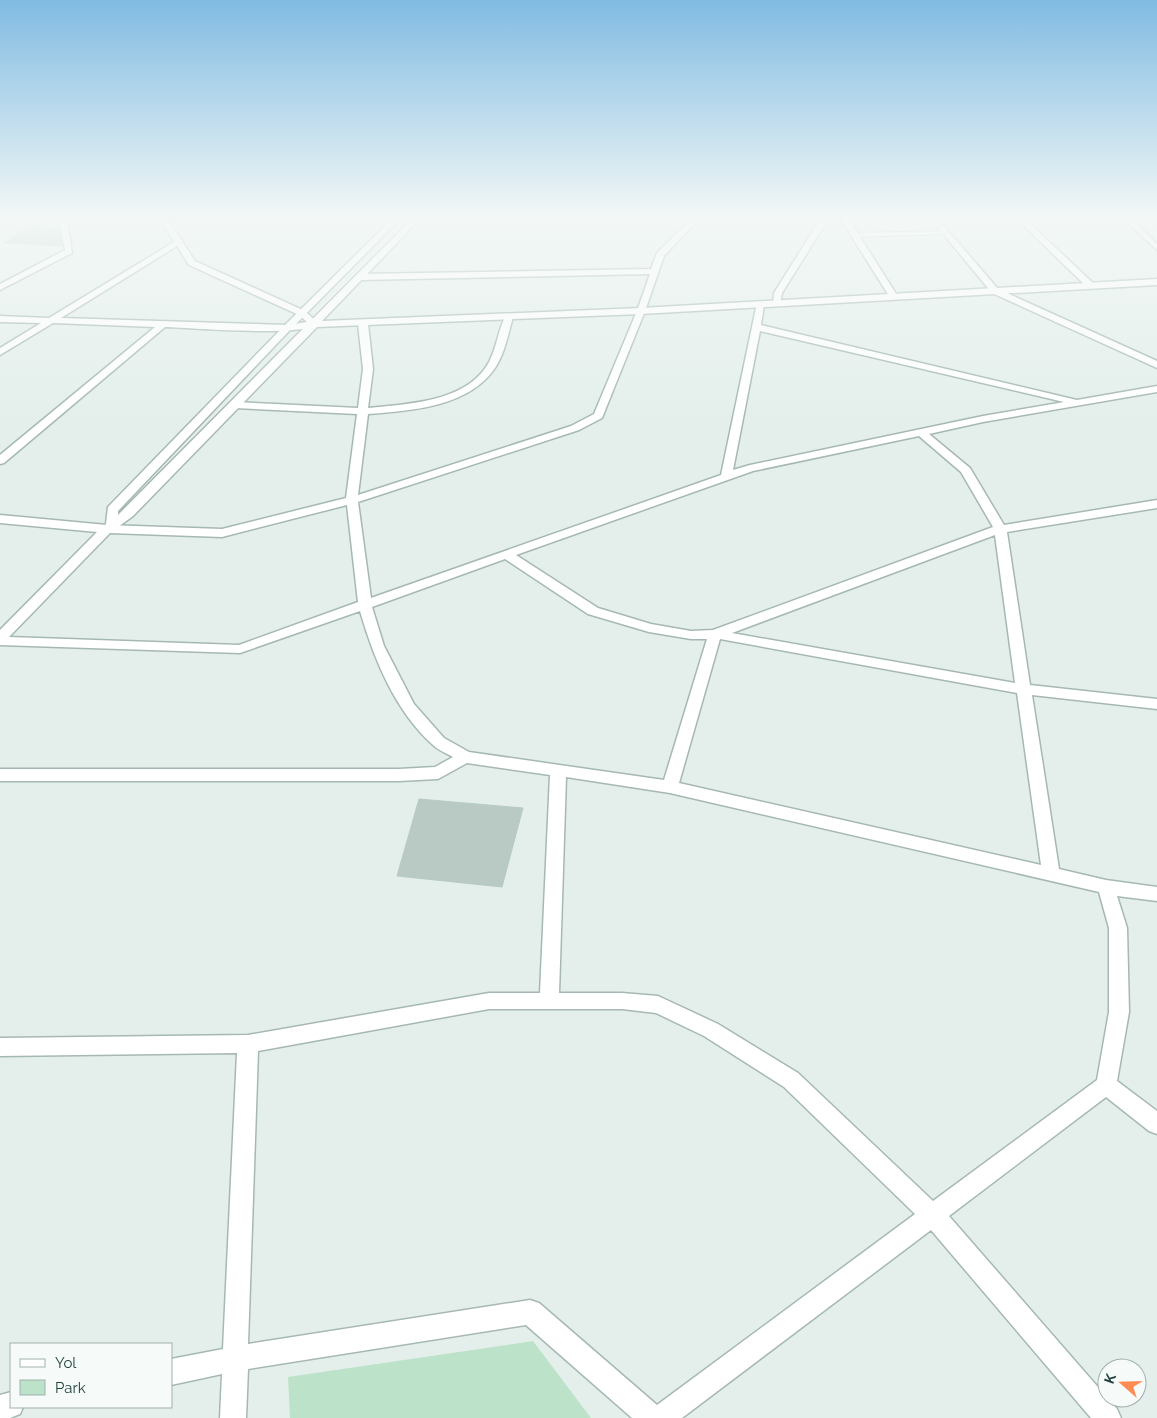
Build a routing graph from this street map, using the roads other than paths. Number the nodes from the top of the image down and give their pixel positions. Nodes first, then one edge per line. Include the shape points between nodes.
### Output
1 (111, 284) edge
2 (239, 284) edge
3 (331, 284) edge
4 (353, 284) edge
5 (650, 284) edge
6 (784, 284) edge
7 (886, 284) edge
8 (988, 284) edge
9 (1121, 284) edge
10 (1091, 286) joint
11 (995, 292) junction
12 (894, 297) junction
13 (776, 304) junction
14 (760, 305) junction
15 (641, 311) junction
16 (302, 313) junction
17 (509, 317) junction
18 (0, 319) edge
19 (52, 321) junction
20 (314, 324) junction
21 (363, 324) junction
22 (162, 325) junction
23 (756, 327) junction
24 (287, 328) junction
25 (0, 352) edge
26 (1157, 365) edge
27 (1157, 389) edge
28 (1080, 402) junction
29 (235, 405) junction
30 (363, 411) junction
31 (921, 432) junction
32 (0, 461) edge
33 (726, 476) junction
34 (352, 500) junction
35 (1157, 504) edge
36 (0, 519) edge
37 (109, 526) junction
38 (1000, 529) junction
39 (507, 555) junction
40 (365, 604) junction
41 (715, 634) junction
42 (0, 640) edge
43 (1023, 689) junction
44 (1157, 704) edge
45 (465, 757) junction
46 (558, 771) junction
47 (0, 775) edge
48 (670, 787) junction
49 (1051, 875) junction
50 (1106, 887) junction
51 (1157, 894) edge
52 (549, 1001) junction
53 (248, 1044) junction
54 (0, 1047) edge
55 (1106, 1085) junction
56 (1157, 1124) edge
57 (932, 1216) junction
58 (236, 1359) junction
59 (172, 1372) edge
60 (233, 1418) edge
61 (652, 1418) edge
62 (660, 1418) edge
63 (1108, 1418) edge

1 - 19 street
2 - 16 street
3 - 16 street
4 - 20 street
5 - 15 street
6 - 13 street
7 - 12 street
8 - 11 street
9 - 10 street
10 - 11 street
11 - 12 street
11 - 26 street
12 - 13 street
13 - 14 street
14 - 15 street
14 - 23 street
15 - 17 street
15 - 34 street via 598,416 576,428
16 - 20 street
16 - 24 street
17 - 21 street
17 - 30 street via 489,369 469,389 442,400
18 - 19 street
19 - 22 street
19 - 25 street
20 - 21 street
20 - 24 street
20 - 29 street
21 - 30 street via 368,369
22 - 24 street
22 - 32 street
23 - 28 street
23 - 33 street
24 - 37 street via 112,510
27 - 28 street
28 - 31 street
29 - 30 street
29 - 37 street via 129,513
30 - 34 street
31 - 33 street via 750,468
31 - 38 street via 966,470
33 - 39 street
34 - 37 street via 222,533
34 - 40 street
35 - 38 street
36 - 37 street
37 - 42 street
38 - 41 street
38 - 43 street
39 - 40 street
39 - 41 street via 593,611 649,628 691,635
40 - 42 street via 240,649
40 - 45 street via 377,646 408,707 439,742
41 - 43 street
41 - 48 street
43 - 44 street
43 - 49 street
45 - 46 street
45 - 47 street via 438,773 399,775
46 - 48 street
46 - 52 street
48 - 49 street
49 - 50 street
50 - 51 street
50 - 55 street via 1118,928 1119,1012
52 - 53 street via 490,1001
52 - 57 street via 622,1001 658,1005 711,1030 791,1080
53 - 54 street
53 - 58 street
55 - 56 street
55 - 57 street
57 - 62 street
57 - 63 street
58 - 59 street
58 - 60 street
58 - 61 street via 530,1312

